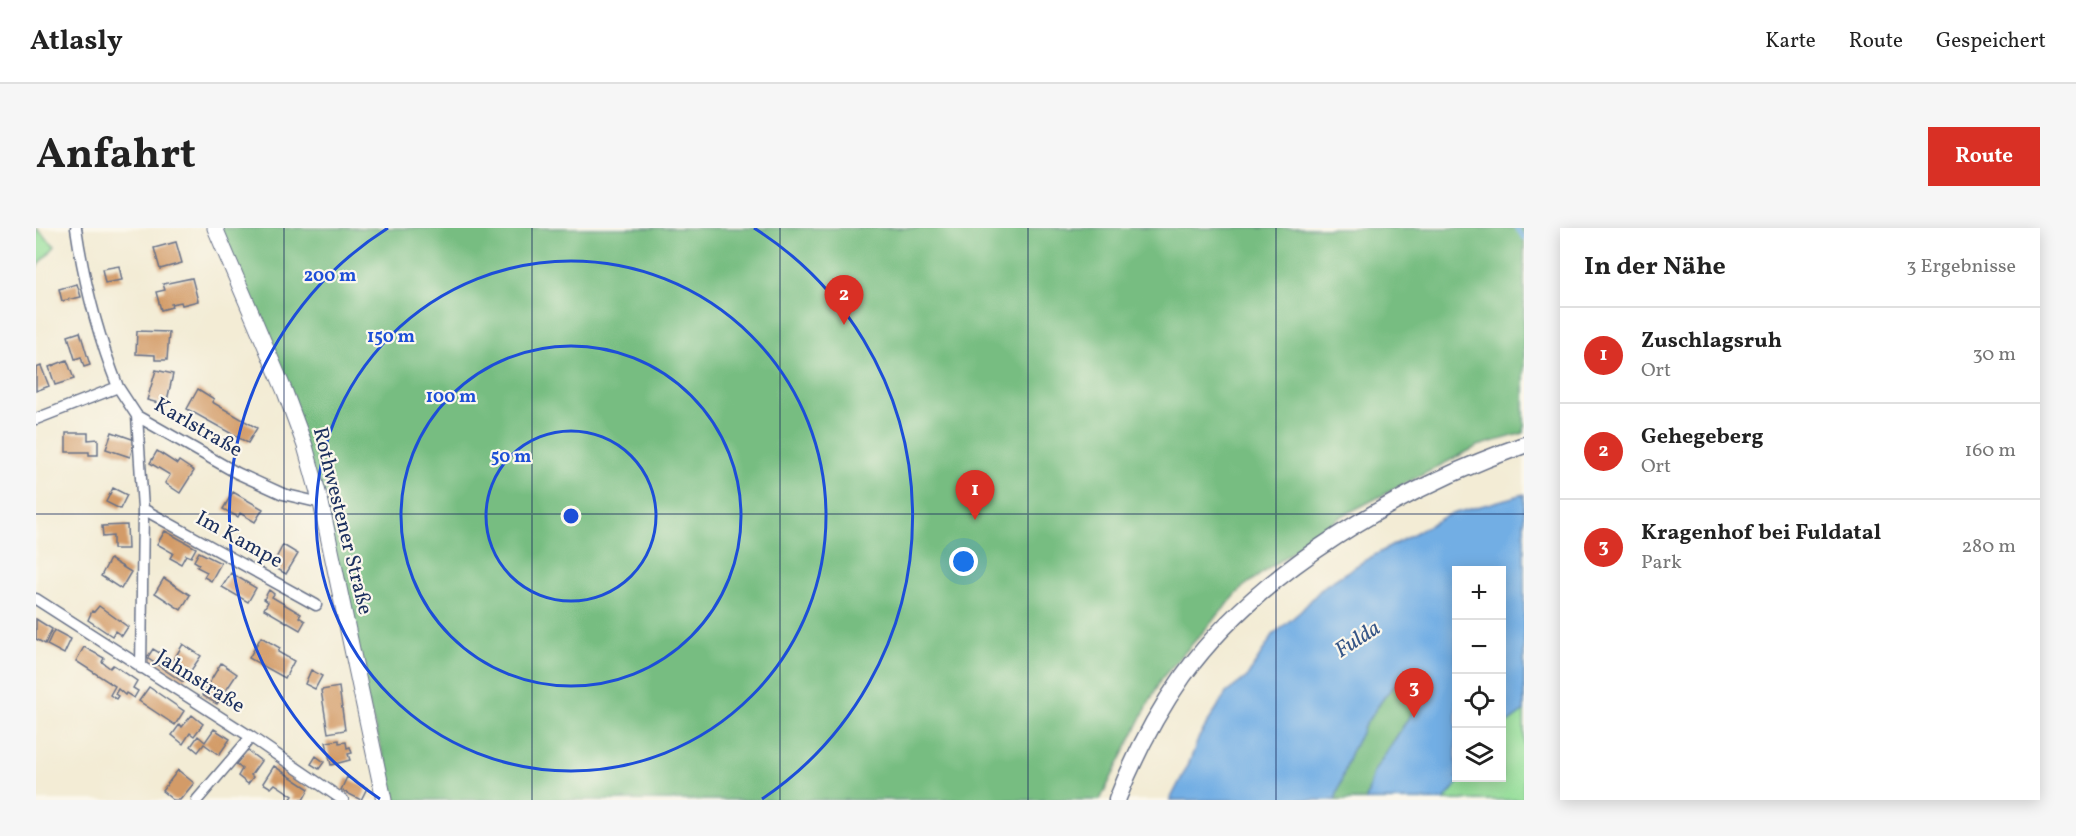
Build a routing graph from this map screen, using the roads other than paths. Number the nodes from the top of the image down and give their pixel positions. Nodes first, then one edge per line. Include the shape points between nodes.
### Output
1 (76, 228) edge
2 (215, 228) edge
3 (118, 387) junction
4 (137, 416) junction
5 (36, 419) edge
6 (1524, 445) edge
7 (321, 503) junction
8 (143, 509) junction
9 (36, 600) edge
10 (316, 605) dead end
11 (141, 668) junction
12 (251, 737) junction
13 (197, 800) edge
14 (343, 800) edge
15 (384, 800) edge
16 (1117, 800) edge

1 - 3 street, Karlstraße via 94,316
2 - 7 main road, Rothwestener Straße via 285,392
3 - 4 street, Karlstraße
3 - 5 street
4 - 7 street, Karlstraße via 237,473 283,494
4 - 8 street
6 - 16 main road via 1462,468 1400,498 1323,546 1260,595 1206,647 1183,676 1143,743
7 - 15 main road, Rothwestener Straße
8 - 10 street, Im Kampe
8 - 11 street
9 - 11 street, Jahnstraße
11 - 12 street, Jahnstraße
12 - 13 street
12 - 14 street, Jahnstraße

